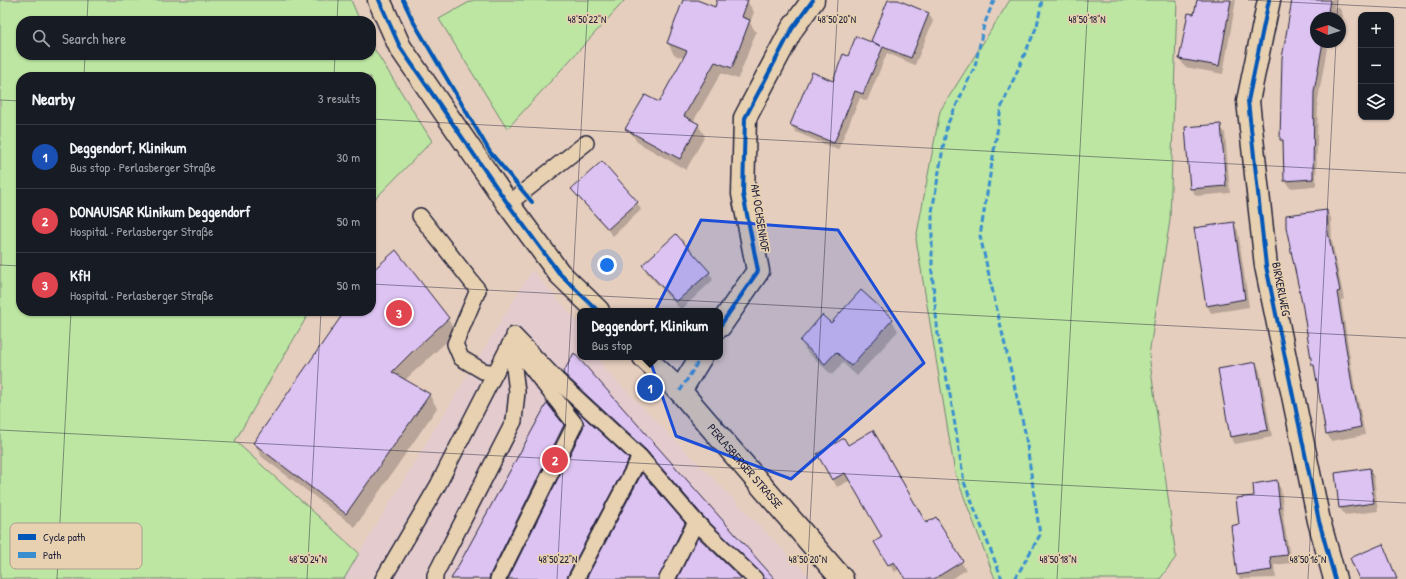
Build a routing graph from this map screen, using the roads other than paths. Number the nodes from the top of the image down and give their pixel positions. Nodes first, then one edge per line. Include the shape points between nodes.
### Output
1 (378, 0) edge
2 (813, 0) edge
3 (1269, 0) edge
4 (586, 143) dead end
5 (508, 204) junction
6 (420, 216) dead end
7 (595, 308) edge
8 (723, 322) edge
9 (513, 339) junction
10 (647, 360) edge
11 (699, 360) edge
12 (495, 373) junction
13 (680, 391) junction
14 (640, 457) junction
15 (696, 522) junction
16 (435, 578) edge
17 (383, 579) edge
18 (498, 579) edge
19 (576, 579) edge
20 (667, 579) edge
21 (756, 579) edge
22 (842, 579) edge
23 (1335, 579) edge

1 - 5 street via 400,47
2 - 8 street, AM OCHSENHOF via 792,29 745,118 743,194 758,271
3 - 23 street, BIRKERLWEG via 1248,101 1266,266 1320,521
4 - 5 lane
5 - 7 street via 559,273
6 - 12 lane via 478,290 455,344 461,358 483,371
9 - 12 lane
9 - 14 lane
9 - 16 lane via 517,392 514,421
9 - 18 lane via 575,424
10 - 13 street, PERLASBERGER STRASSE
11 - 13 street
12 - 17 lane via 438,485
13 - 22 street, PERLASBERGER STRASSE
14 - 15 lane
14 - 19 lane
15 - 20 lane
15 - 21 lane

